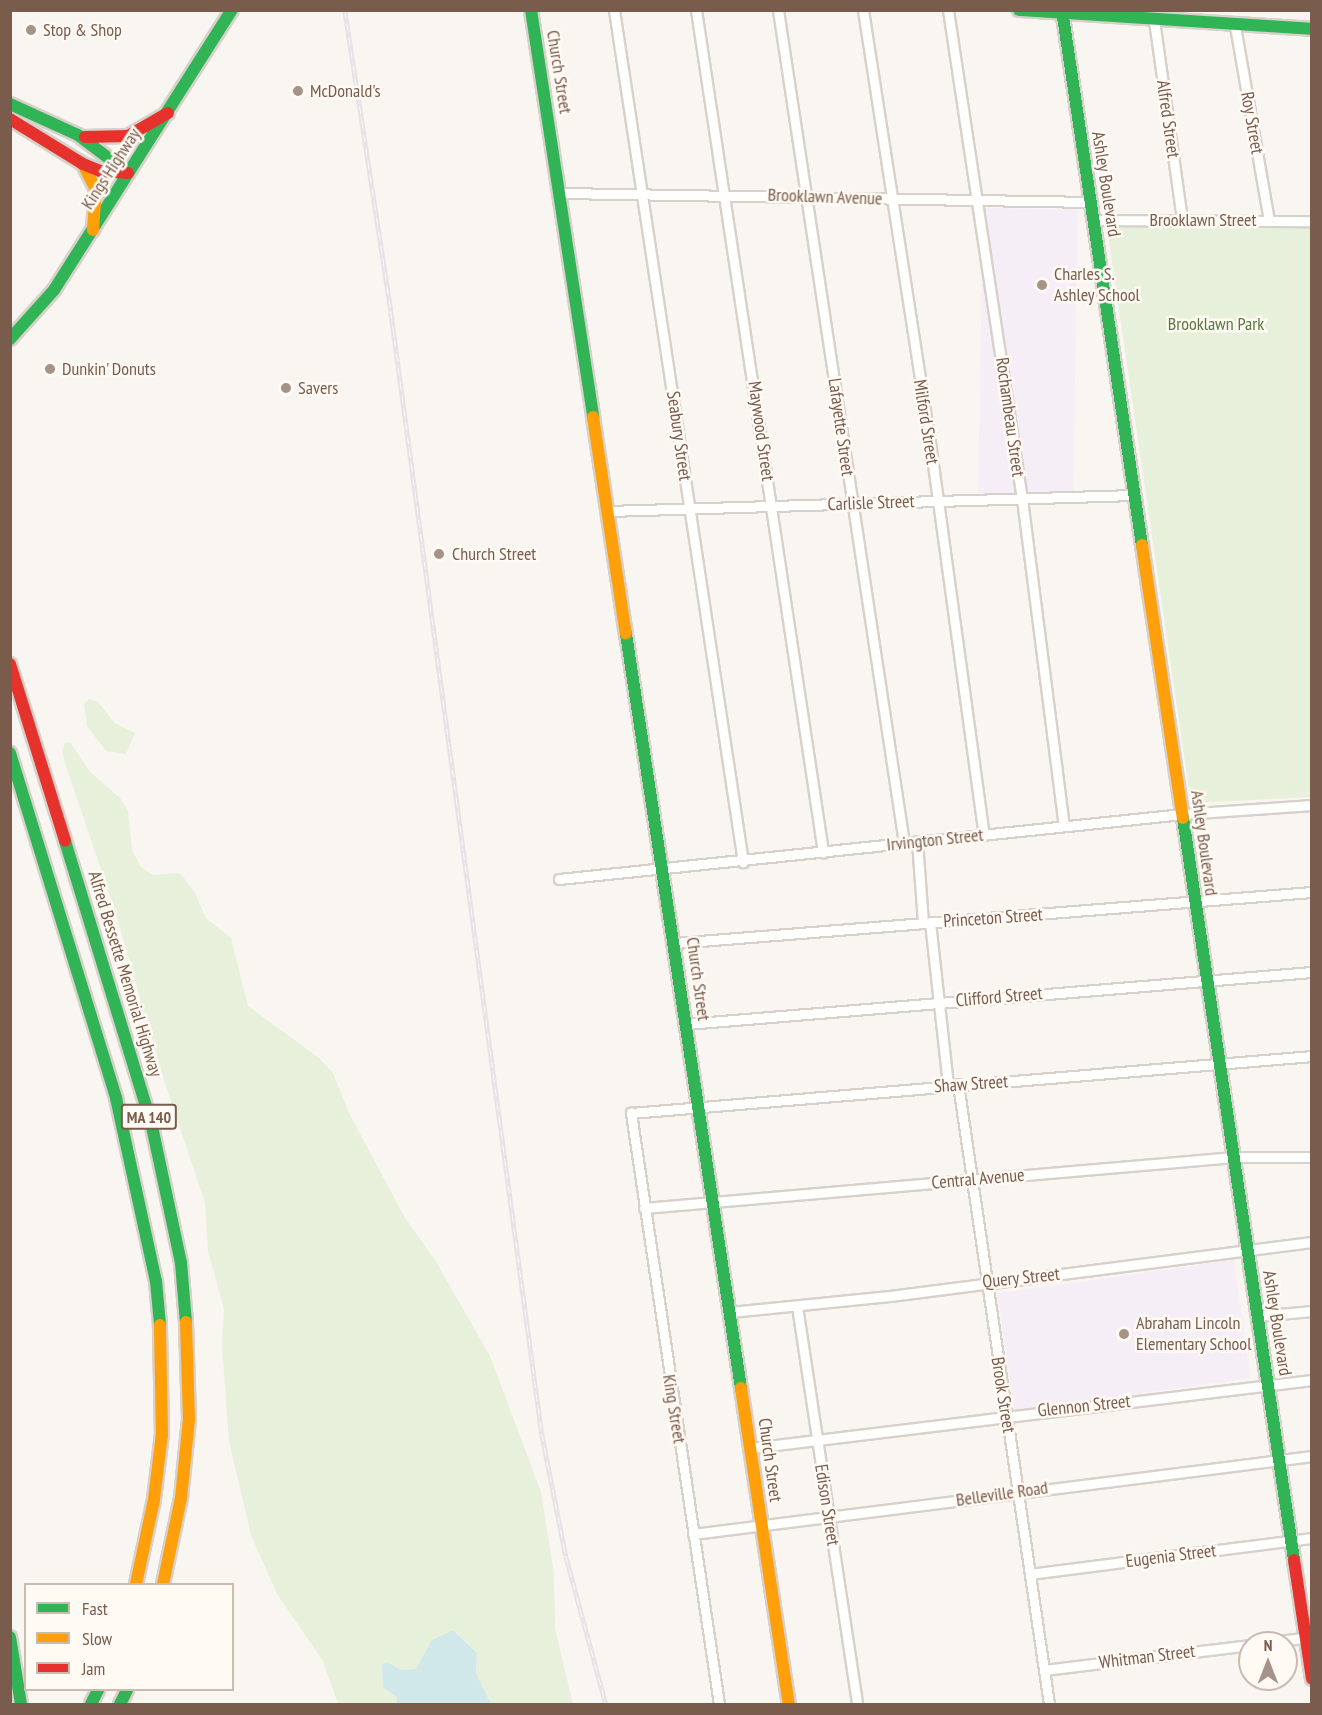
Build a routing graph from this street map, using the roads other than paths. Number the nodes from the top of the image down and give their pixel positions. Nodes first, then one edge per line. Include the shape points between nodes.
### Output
1 (232, 10) edge
2 (531, 10) edge
3 (614, 10) edge
4 (696, 10) edge
5 (778, 10) edge
6 (863, 10) edge
7 (948, 10) edge
8 (1019, 10) edge
9 (1063, 11) edge
10 (1188, 16) edge
11 (1154, 20) junction
12 (1235, 26) junction
13 (1311, 29) edge
14 (10, 104) edge
15 (168, 113) junction
16 (10, 119) edge
17 (78, 135) junction
18 (83, 164) junction
19 (128, 173) junction
20 (561, 193) junction
21 (642, 193) junction
22 (723, 194) junction
23 (806, 196) junction
24 (891, 199) junction
25 (978, 201) junction
26 (1090, 202) junction
27 (1182, 219) junction
28 (1094, 220) junction
29 (1269, 220) junction
30 (1311, 221) edge
31 (93, 230) junction
32 (10, 339) edge
33 (1134, 495) junction
34 (1022, 499) junction
35 (938, 501) junction
36 (852, 503) junction
37 (771, 506) junction
38 (690, 508) junction
39 (608, 511) junction
40 (10, 664) edge
41 (10, 753) edge
42 (1311, 805) edge
43 (1182, 813) junction
44 (1064, 825) junction
45 (984, 835) junction
46 (917, 841) junction
47 (904, 843) junction
48 (823, 852) junction
49 (743, 862) junction
50 (663, 871) junction
51 (559, 879) dead end
52 (1311, 892) edge
53 (1194, 899) junction
54 (927, 922) junction
55 (675, 943) junction
56 (1311, 972) edge
57 (1206, 980) junction
58 (938, 1003) junction
59 (686, 1024) junction
60 (1311, 1056) edge
61 (1218, 1062) junction
62 (953, 1085) junction
63 (698, 1107) junction
64 (631, 1113) joint
65 (1233, 1157) junction
66 (1311, 1157) edge
67 (972, 1179) junction
68 (714, 1202) junction
69 (644, 1208) junction
70 (1311, 1242) edge
71 (1247, 1247) junction
72 (986, 1281) junction
73 (797, 1306) junction
74 (1311, 1311) edge
75 (730, 1312) junction
76 (1257, 1316) junction
77 (1311, 1380) edge
78 (1268, 1385) junction
79 (1006, 1415) junction
80 (817, 1440) junction
81 (751, 1448) junction
82 (1311, 1456) edge
83 (1280, 1460) junction
84 (1018, 1491) junction
85 (828, 1516) junction
86 (761, 1523) junction
87 (693, 1534) junction
88 (1311, 1539) edge
89 (1290, 1541) junction
90 (1030, 1574) junction
91 (136, 1583) edge
92 (163, 1583) edge
93 (10, 1637) edge
94 (1308, 1637) edge
95 (1238, 1646) edge
96 (1044, 1670) junction
97 (1311, 1680) edge
98 (21, 1704) edge
99 (719, 1704) edge
100 (789, 1704) edge
101 (857, 1704) edge
102 (1049, 1704) edge

1 - 15 main road, Kings Highway
2 - 20 main road, Church Street
3 - 21 street, Seabury Street
4 - 22 street, Maywood Street
5 - 23 street, Lafayette Street
6 - 24 street, Milford Street
7 - 25 street, Rochambeau Street
8 - 9 main road
9 - 11 main road
9 - 26 main road, Ashley Boulevard
10 - 11 main road
10 - 12 main road
11 - 27 street, Alfred Street
12 - 13 main road
12 - 29 street, Roy Street
14 - 17 main road
15 - 17 main road via 128,136 105,139
15 - 19 main road, Kings Highway
16 - 18 main road
17 - 19 main road
18 - 19 main road via 100,171
18 - 31 main road via 96,189
19 - 31 main road, Kings Highway
20 - 21 street, Brooklawn Avenue
20 - 39 main road, Church Street
21 - 22 street, Brooklawn Avenue
21 - 38 street, Seabury Street
22 - 23 street, Brooklawn Avenue
22 - 37 street, Maywood Street
23 - 24 street, Brooklawn Avenue
23 - 36 street, Lafayette Street
24 - 25 street, Brooklawn Avenue
24 - 35 street, Milford Street
25 - 26 street, Brooklawn Avenue
25 - 34 street, Rochambeau Street
26 - 28 main road, Ashley Boulevard
27 - 28 street, Brooklawn Street
27 - 29 street, Brooklawn Street
28 - 33 main road, Ashley Boulevard
29 - 30 street, Brooklawn Street
31 - 32 main road, Kings Highway via 42,306
33 - 34 street, Carlisle Street
33 - 43 main road, Ashley Boulevard
34 - 35 street, Carlisle Street
34 - 44 street, Rochambeau Street
35 - 36 street, Carlisle Street
35 - 45 street, Milford Street
36 - 37 street, Carlisle Street
36 - 47 street, Lafayette Street
37 - 38 street, Carlisle Street
37 - 48 street, Maywood Street
38 - 39 street, Carlisle Street
38 - 49 street, Seabury Street
39 - 50 main road, Church Street
40 - 92 main road, Alfred Bessette Memorial Highway / MA 140 via 151,1122 181,1263 188,1330 188,1428 181,1498
41 - 91 main road, MA 140 via 114,1090 155,1272 162,1352 162,1434 150,1522
42 - 43 street, Irvington Street
43 - 44 street, Irvington Street
43 - 53 main road, Ashley Boulevard
44 - 45 street, Irvington Street
45 - 46 street, Irvington Street
46 - 47 street, Irvington Street
46 - 54 street, Brook Street
47 - 48 street, Irvington Street
48 - 49 street, Irvington Street
49 - 50 street, Irvington Street
50 - 51 street, Irvington Street
50 - 55 main road, Church Street
52 - 53 street, Princeton Street
53 - 54 street, Princeton Street
53 - 57 main road, Ashley Boulevard
54 - 55 street, Princeton Street
54 - 58 street, Brook Street
55 - 59 main road, Church Street
56 - 57 street, Clifford Street
57 - 58 street, Clifford Street
57 - 61 main road, Ashley Boulevard
58 - 59 street, Clifford Street
58 - 62 street, Brook Street
59 - 63 main road, Church Street
60 - 61 street, Shaw Street
61 - 62 street, Shaw Street
61 - 65 main road, Ashley Boulevard
62 - 63 street, Shaw Street
62 - 67 street, Brook Street
63 - 64 street, Shaw Street
63 - 68 main road, Church Street
64 - 69 street, King Street
65 - 66 street, Central Avenue
65 - 67 street, Central Avenue
65 - 71 main road, Ashley Boulevard
67 - 68 street, Central Avenue
67 - 72 street, Brook Street
68 - 69 street, Central Avenue
68 - 75 main road, Church Street
69 - 87 street, King Street
70 - 71 street, Query Street
71 - 72 street, Query Street
71 - 76 main road, Ashley Boulevard
72 - 73 street, Query Street
72 - 79 street, Brook Street
73 - 75 street, Query Street
73 - 80 street, Edison Street
74 - 76 street
75 - 81 main road, Church Street
76 - 78 main road, Ashley Boulevard
77 - 78 street, Glennon Street
78 - 79 street, Glennon Street
78 - 83 main road, Ashley Boulevard
79 - 80 street, Glennon Street
79 - 84 street, Brook Street
80 - 81 street, Glennon Street
80 - 85 street, Edison Street
81 - 86 main road, Church Street
82 - 83 street, Belleville Road
83 - 84 street, Belleville Road
83 - 89 main road, Ashley Boulevard
84 - 85 street, Belleville Road
84 - 90 street, Brook Street
85 - 86 street, Belleville Road
85 - 101 street, Edison Street
86 - 87 street, Belleville Road
86 - 100 main road, Church Street
87 - 99 street, King Street
88 - 89 street, Eugenia Street
89 - 90 street, Eugenia Street
89 - 94 main road, Ashley Boulevard
90 - 96 street, Brook Street
93 - 98 main road
94 - 97 main road, Ashley Boulevard
95 - 96 street, Whitman Street
96 - 102 street, Brook Street

